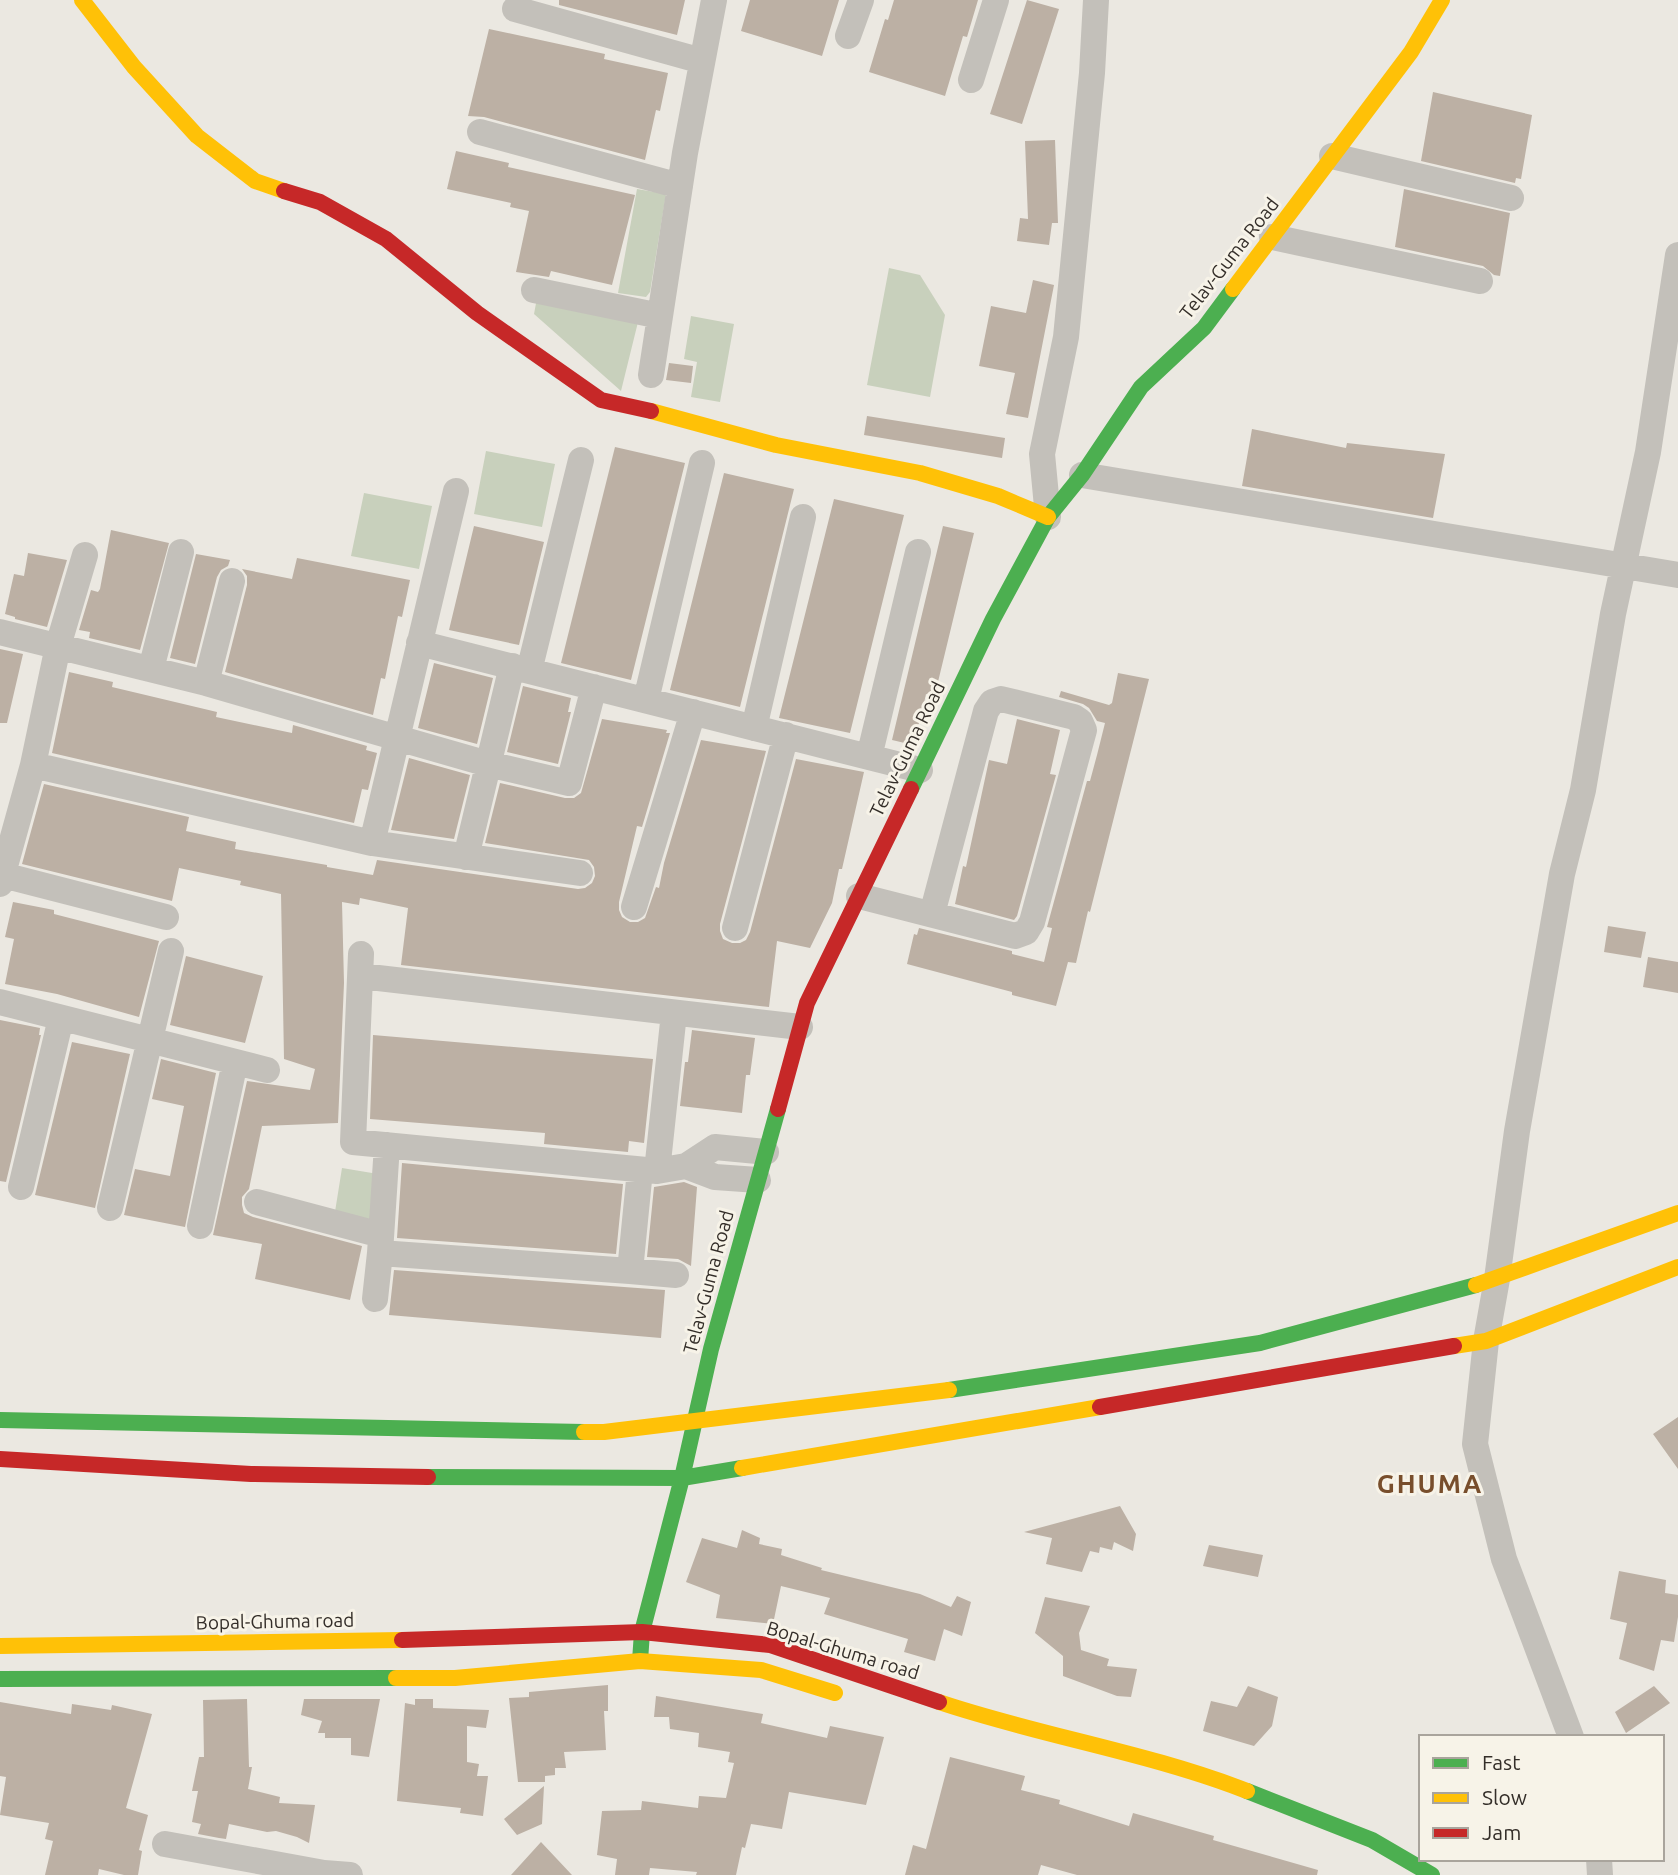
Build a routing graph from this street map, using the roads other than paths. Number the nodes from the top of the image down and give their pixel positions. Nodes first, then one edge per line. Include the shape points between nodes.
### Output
1 (82, 0) edge
2 (714, 0) edge
3 (861, 0) edge
4 (996, 0) edge
5 (1096, 0) edge
6 (1442, 0) edge
7 (515, 9) dead end
8 (848, 36) dead end
9 (702, 61) junction
10 (971, 80) dead end
11 (480, 132) dead end
12 (1332, 156) junction
13 (680, 186) junction
14 (1511, 198) dead end
15 (1272, 237) junction
16 (1678, 254) edge
17 (1480, 281) dead end
18 (534, 290) dead end
19 (660, 316) junction
20 (651, 375) dead end
21 (581, 460) dead end
22 (702, 463) dead end
23 (1082, 475) junction
24 (456, 491) dead end
25 (803, 517) dead end
26 (1048, 517) junction
27 (181, 552) dead end
28 (918, 552) dead end
29 (85, 555) dead end
30 (1624, 566) junction
31 (1678, 575) edge
32 (232, 581) dead end
33 (0, 632) edge
34 (419, 643) junction
35 (58, 646) junction
36 (521, 668) junction
37 (151, 669) junction
38 (206, 683) junction
39 (594, 687) junction
40 (646, 700) junction
41 (693, 712) junction
42 (754, 727) junction
43 (786, 736) junction
44 (398, 737) junction
45 (869, 757) junction
46 (488, 764) junction
47 (33, 765) junction
48 (920, 769) junction
49 (10, 809) edge
50 (372, 843) junction
51 (466, 857) junction
52 (579, 873) dead end
53 (1, 880) edge
54 (859, 895) junction
55 (634, 907) dead end
56 (932, 914) junction
57 (166, 917) dead end
58 (734, 928) dead end
59 (171, 951) dead end
60 (0, 1002) edge
61 (674, 1013) junction
62 (61, 1018) junction
63 (800, 1027) junction
64 (148, 1040) junction
65 (235, 1062) junction
66 (267, 1070) dead end
67 (387, 1145) junction
68 (766, 1152) junction
69 (687, 1166) junction
70 (648, 1171) junction
71 (758, 1181) junction
72 (20, 1187) dead end
73 (257, 1202) dead end
74 (110, 1208) dead end
75 (1678, 1213) edge
76 (200, 1226) dead end
77 (380, 1244) junction
78 (1678, 1267) edge
79 (630, 1271) junction
80 (676, 1275) dead end
81 (1497, 1279) junction
82 (375, 1299) dead end
83 (1486, 1341) junction
84 (0, 1420) edge
85 (695, 1422) junction
86 (0, 1459) edge
87 (682, 1478) junction
88 (642, 1632) junction
89 (0, 1646) edge
90 (640, 1661) junction
91 (0, 1679) edge
92 (850, 1698) dead end
93 (1570, 1735) edge
94 (165, 1844) dead end
95 (1409, 1869) edge
96 (332, 1874) edge
97 (1432, 1875) edge

1 - 26 street via 134,67 197,136 255,181 320,201 386,239 477,313 601,400 776,445 920,473 998,496
2 - 9 street
3 - 8 street
4 - 10 street
5 - 26 street via 1066,337 1042,454
6 - 12 street, Telav-Guma Road via 1411,52
7 - 9 street
9 - 13 street
11 - 13 street
12 - 14 street
12 - 15 street, Telav-Guma Road
13 - 19 street
15 - 17 street
15 - 23 street, Telav-Guma Road via 1204,328 1141,387
16 - 30 street via 1648,452
18 - 19 street
19 - 20 street
21 - 36 street
22 - 40 street
23 - 26 street, Telav-Guma Road
23 - 30 street
24 - 34 street
25 - 42 street
26 - 48 street, Telav-Guma Road
27 - 37 street
28 - 45 street
29 - 35 street
30 - 31 street
30 - 81 street via 1583,790 1562,874 1517,1131
32 - 38 street
33 - 35 street
34 - 36 street
34 - 44 street
35 - 37 street
35 - 47 street
36 - 39 street
36 - 46 street
37 - 38 street
38 - 44 street
39 - 40 street
39 - 46 street via 569,783
40 - 41 street
41 - 42 street
41 - 55 street
42 - 43 street
43 - 45 street
43 - 58 street
44 - 46 street
44 - 50 street
45 - 48 street
46 - 51 street
47 - 49 street
47 - 50 street
48 - 54 street, Telav-Guma Road
49 - 53 street
50 - 51 street
51 - 52 street
53 - 57 street
54 - 56 street
54 - 63 street, Telav-Guma Road
56 - 56 street via 1016,936 1026,932 1084,730 1080,721 1001,699 992,702
59 - 64 street
60 - 62 street
61 - 63 street
61 - 67 street via 361,965 353,1142
61 - 70 street
62 - 64 street
62 - 72 street
63 - 68 street, Telav-Guma Road
64 - 65 street
64 - 74 street
65 - 66 street
65 - 76 street
67 - 70 street
67 - 77 street
68 - 69 street via 715,1147
68 - 71 street, Telav-Guma Road
69 - 70 street
69 - 71 street via 715,1177
70 - 79 street
71 - 85 street, Telav-Guma Road
73 - 77 street
75 - 81 street
77 - 79 street
77 - 82 street
78 - 83 street
79 - 80 street
81 - 83 street
81 - 85 street via 1260,1343 939,1392
83 - 87 street
83 - 93 street via 1475,1444 1504,1559
84 - 85 street via 604,1432
85 - 87 street, Telav-Guma Road
86 - 87 street via 251,1474
87 - 88 street, Telav-Guma Road
88 - 89 street, Bopal-Ghuma road
88 - 90 street, Telav-Guma Road
88 - 95 street, Bopal-Ghuma road via 770,1645 977,1715 1203,1774 1372,1840
90 - 91 street via 455,1678
90 - 92 street via 761,1670
94 - 96 street
95 - 97 street, Bopal-Ghuma road

